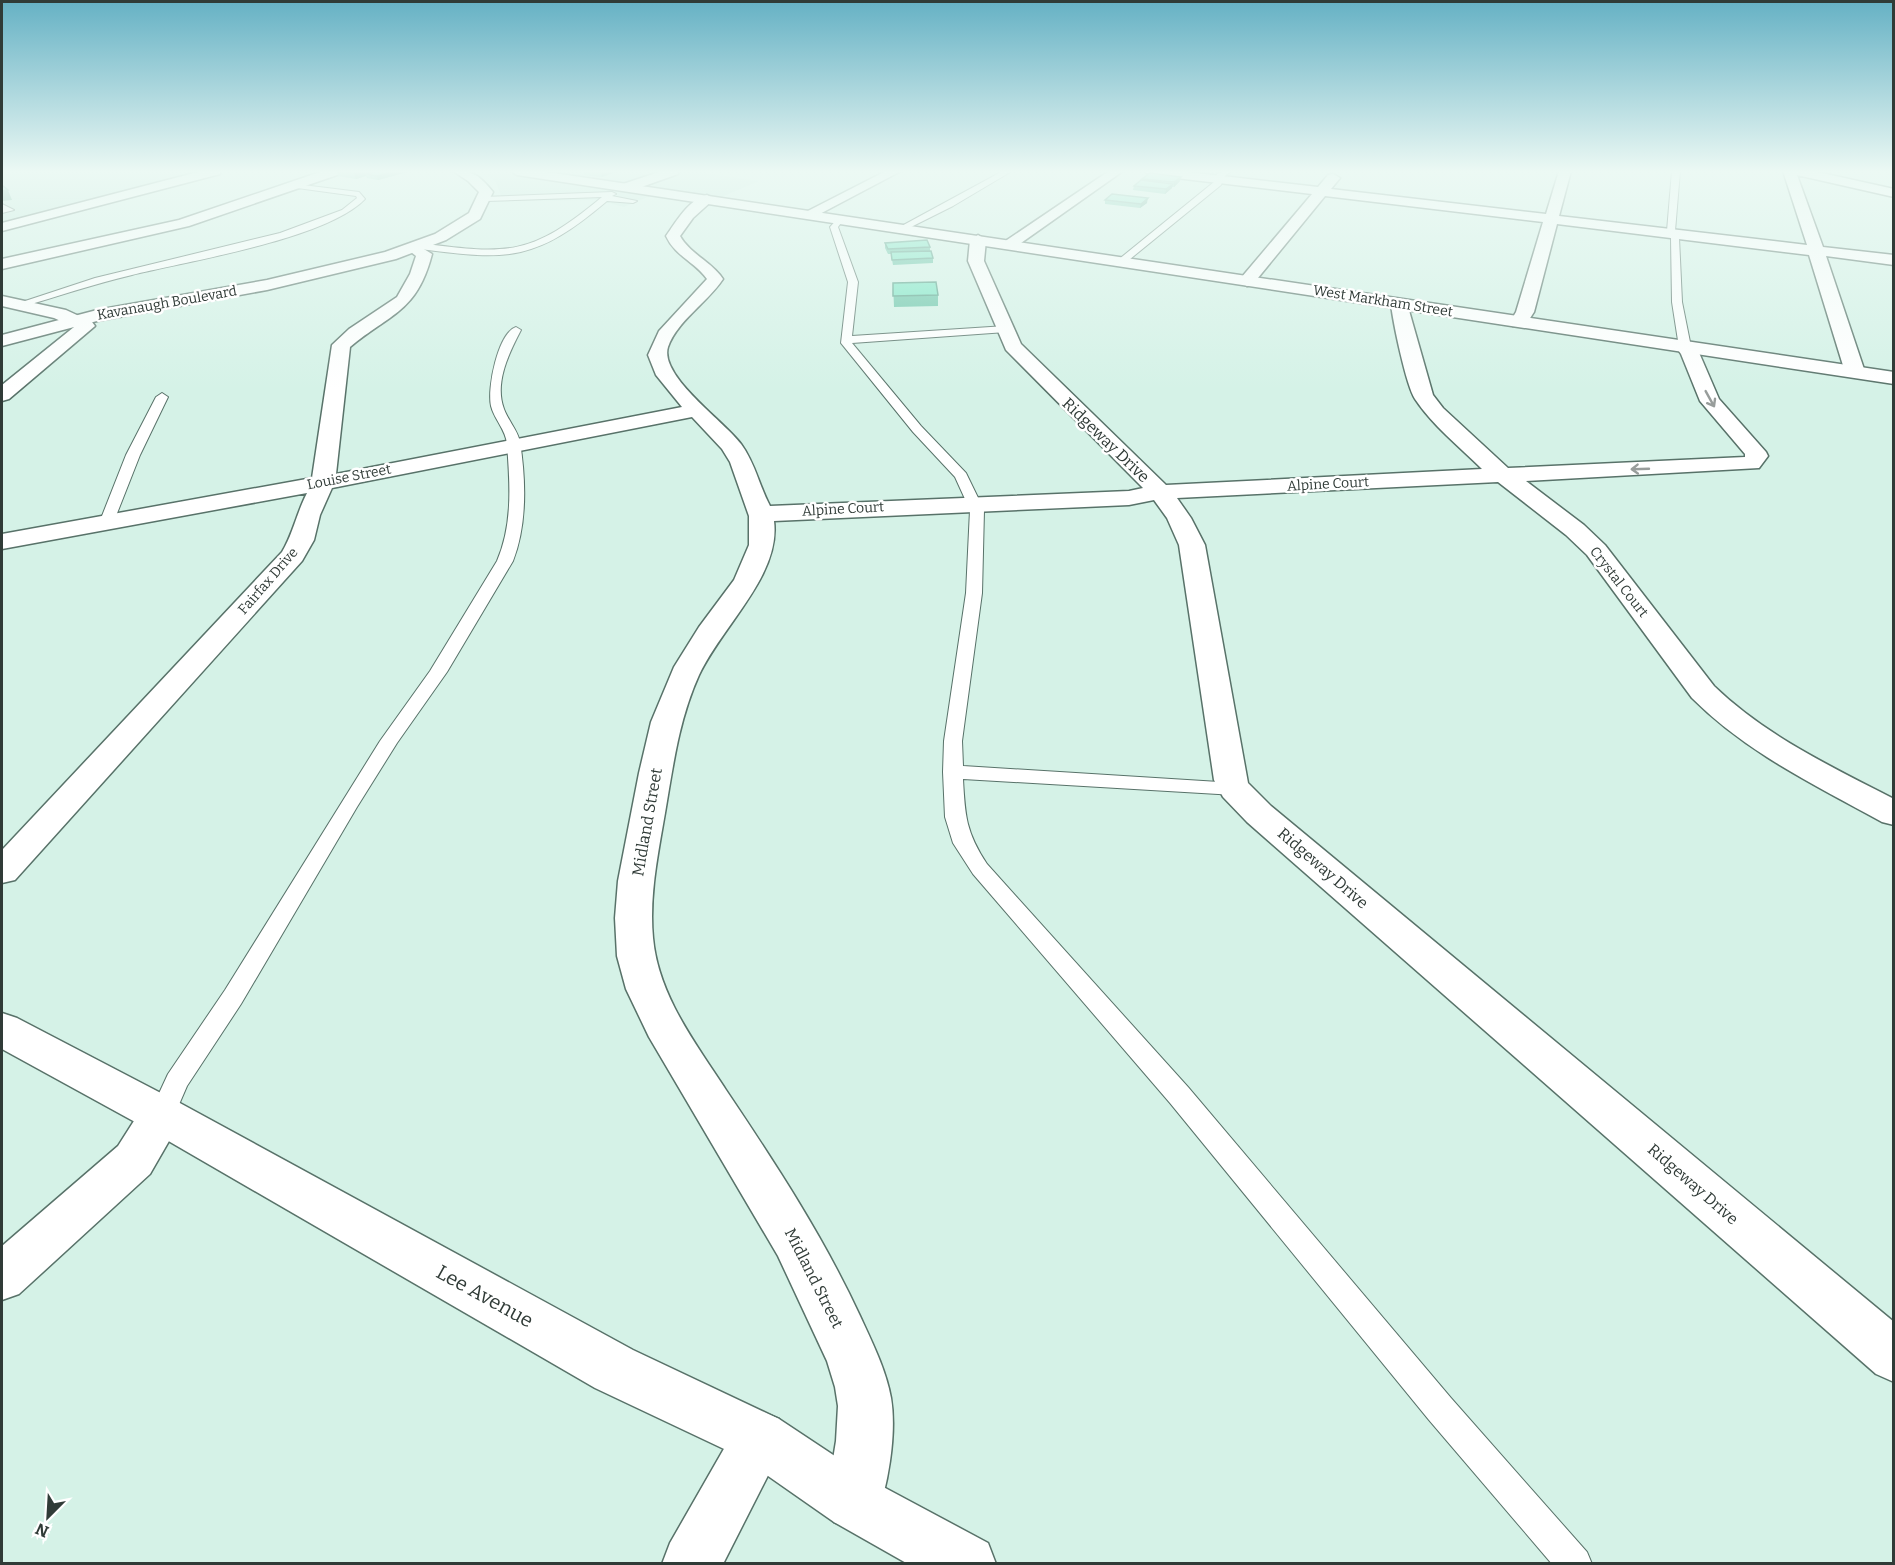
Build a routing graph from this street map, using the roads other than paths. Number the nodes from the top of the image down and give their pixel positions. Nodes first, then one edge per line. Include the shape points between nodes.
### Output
1 (91, 244) edge
2 (246, 244) edge
3 (423, 244) edge
4 (536, 244) edge
5 (678, 244) edge
6 (840, 244) edge
7 (992, 244) edge
8 (1007, 244) edge
9 (1143, 244) edge
10 (1278, 244) edge
11 (1544, 244) edge
12 (1675, 244) edge
13 (1757, 244) edge
14 (1814, 244) edge
15 (417, 247) junction
16 (1816, 251) junction
17 (1893, 260) edge
18 (1121, 262) junction
19 (2, 264) edge
20 (1247, 281) junction
21 (10, 303) edge
22 (1400, 304) junction
23 (73, 320) junction
24 (1519, 322) junction
25 (1006, 329) junction
26 (516, 330) dead end
27 (846, 340) junction
28 (2, 341) edge
29 (1685, 347) junction
30 (1855, 372) junction
31 (1893, 378) edge
32 (2, 395) edge
33 (162, 397) dead end
34 (696, 410) junction
35 (513, 447) junction
36 (1500, 474) junction
37 (322, 483) junction
38 (1160, 492) junction
39 (974, 503) junction
40 (763, 514) junction
41 (107, 521) junction
42 (2, 541) edge
43 (953, 772) junction
44 (1235, 789) junction
45 (1893, 814) edge
46 (2, 871) edge
47 (2, 1030) edge
48 (162, 1115) junction
49 (2, 1277) edge
50 (1893, 1356) edge
51 (760, 1438) junction
52 (854, 1502) junction
53 (691, 1563) edge
54 (967, 1563) edge
55 (1575, 1563) edge

1 - 19 street
2 - 21 lane
3 - 15 street, Kavanaugh Boulevard
4 - 15 lane via 512,252
5 - 34 street, Midland Street via 715,279 668,333 657,355 664,372
6 - 27 lane via 853,282
7 - 25 street, Ridgeway Drive via 976,261
8 - 18 street, West Markham Street
9 - 18 lane
10 - 20 street
11 - 24 street via 1526,312
12 - 29 lane via 1677,302
13 - 16 street
14 - 16 street
15 - 23 street, Kavanaugh Boulevard via 329,273
15 - 37 street, Fairfax Drive via 424,254 409,295 397,308 341,345
16 - 17 street
16 - 30 street
18 - 20 street, West Markham Street
20 - 22 street, West Markham Street
21 - 23 street
22 - 24 street, West Markham Street
22 - 36 street, Crystal Court via 1423,396
23 - 28 street, Kavanaugh Boulevard
23 - 32 street via 86,326
24 - 29 street, West Markham Street
25 - 27 lane
25 - 38 street, Ridgeway Drive via 1022,356
26 - 35 lane via 501,358 496,387 497,407
27 - 39 lane via 961,477
29 - 30 street, West Markham Street
29 -> 36 street, Alpine Court via 1710,401 1755,452 1754,460 1740,465
30 - 31 street, West Markham Street
33 - 41 lane
34 - 35 street, Louise Street
34 - 40 street, Midland Street via 735,450
35 - 37 street, Louise Street
35 - 48 lane via 517,496 513,542 505,561 177,1081
36 - 38 street, Alpine Court
36 - 45 street, Crystal Court via 1596,550 1703,692 1726,716
37 - 41 street, Louise Street
37 - 46 street, Fairfax Drive via 293,556
38 - 39 street, Alpine Court via 1129,498
38 - 44 street, Ridgeway Drive via 1192,544 1230,780
39 - 40 street, Alpine Court
39 - 43 lane via 974,593 953,741
40 - 52 street, Midland Street via 763,541 754,569 699,648 674,700 639,858 633,908 636,958 651,997 690,1071 794,1235 822,1287 860,1376 865,1407
41 - 42 street, Louise Street
43 - 44 lane
43 - 55 lane via 955,817 963,843 980,869 1179,1095 1440,1409
44 - 50 street, Ridgeway Drive via 1259,814
47 - 48 street, Lee Avenue
48 - 49 street via 134,1160
48 - 51 street, Lee Avenue via 614,1369
51 - 52 street, Lee Avenue
51 - 53 street
52 - 54 street, Lee Avenue

